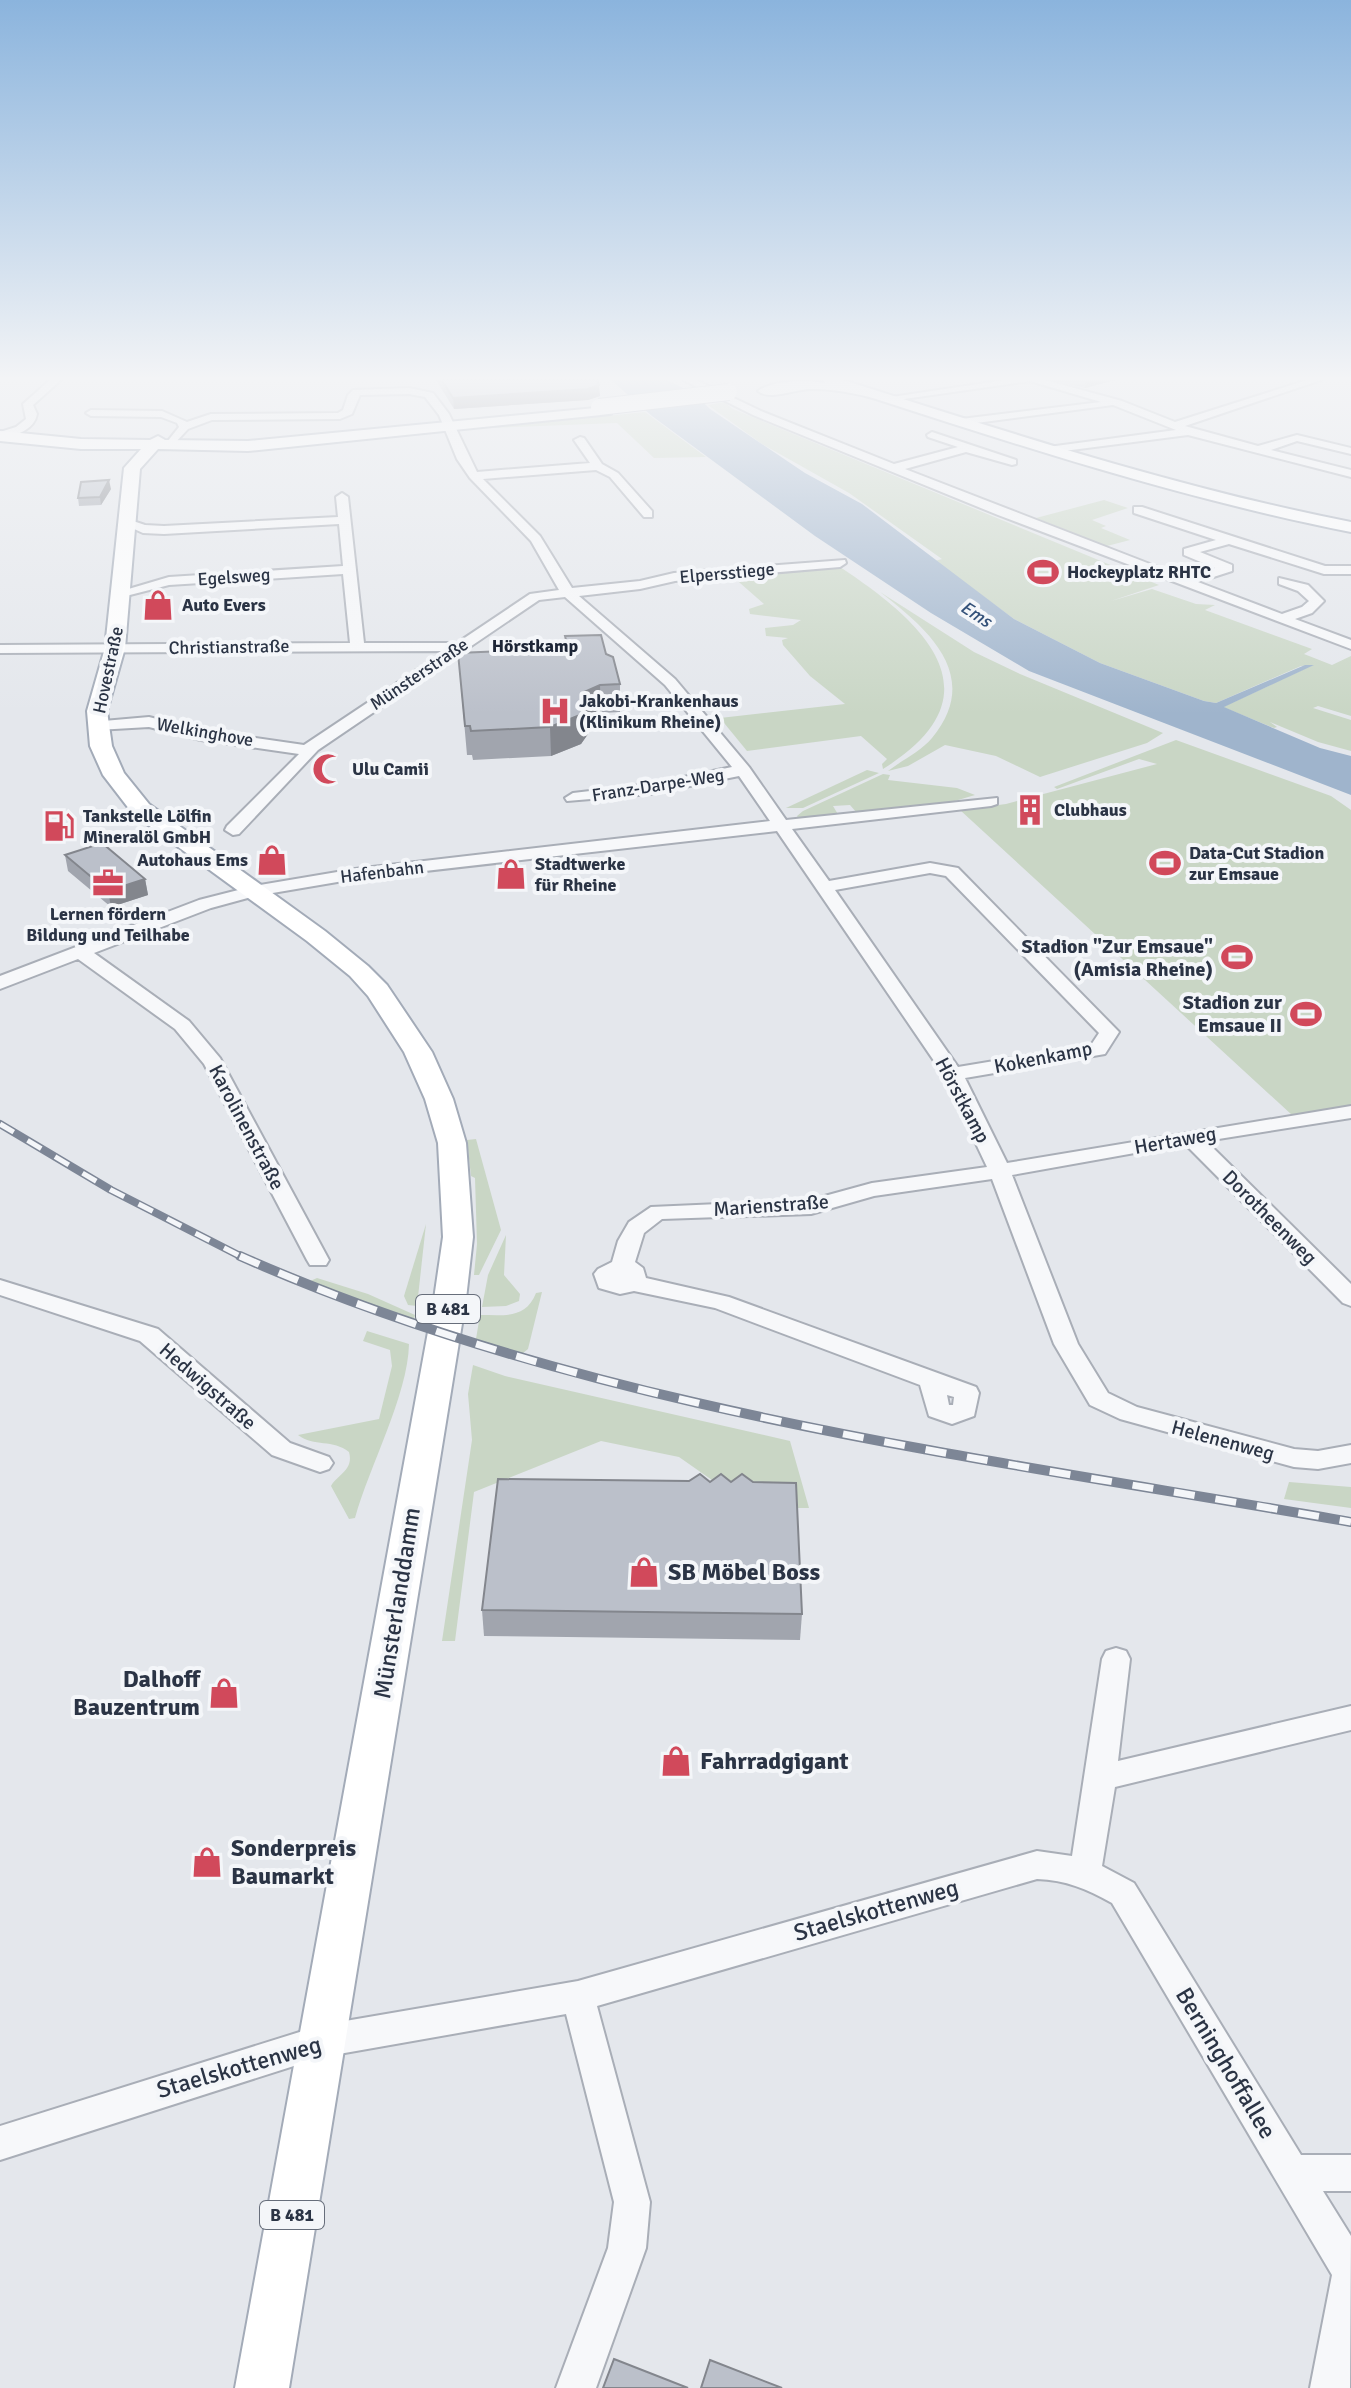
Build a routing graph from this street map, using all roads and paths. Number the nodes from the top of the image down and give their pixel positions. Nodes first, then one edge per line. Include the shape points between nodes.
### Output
1 (129, 491) edge
2 (489, 491) edge
3 (628, 491) edge
4 (953, 491) edge
5 (1195, 491) edge
6 (342, 497) dead end
7 (1138, 510) dead end
8 (648, 514) dead end
9 (345, 520) junction
10 (127, 523) junction
11 (1351, 527) edge
12 (1229, 540) junction
13 (840, 563) dead end
14 (348, 570) junction
15 (1324, 570) junction
16 (1351, 570) edge
17 (1183, 583) junction
18 (567, 592) junction
19 (122, 593) junction
20 (1281, 619) junction
21 (1350, 643) edge
22 (357, 646) junction
23 (457, 647) junction
24 (115, 648) junction
25 (0, 649) edge
26 (97, 725) junction
27 (310, 750) junction
28 (743, 770) junction
29 (573, 798) dead end
30 (991, 801) dead end
31 (779, 827) junction
32 (233, 830) dead end
33 (825, 887) junction
34 (254, 891) junction
35 (80, 952) junction
36 (0, 983) edge
37 (953, 1074) junction
38 (1351, 1112) edge
39 (1190, 1137) junction
40 (999, 1170) junction
41 (318, 1260) dead end
42 (0, 1287) edge
43 (1351, 1298) edge
44 (931, 1380) dead end
45 (1099, 1399) joint
46 (1351, 1454) edge
47 (320, 1463) dead end
48 (1116, 1659) dead end
49 (1351, 1718) edge
50 (1101, 1778) junction
51 (1085, 1871) junction
52 (578, 1996) junction
53 (322, 2041) junction
54 (0, 2143) edge
55 (1293, 2173) junction
56 (1351, 2173) edge
57 (1351, 2272) edge
58 (262, 2388) edge
59 (576, 2388) edge
60 (1330, 2388) edge

1 - 10 main road, Hovestraße / B 481
2 - 18 street via 536,539
3 - 8 street
4 - 17 street
5 - 11 main road
6 - 9 street
7 - 12 street
9 - 10 street via 164,530
9 - 14 street
10 - 19 main road, Hovestraße / B 481
12 - 15 street
12 - 17 street via 1188,552 1227,568
13 - 18 street, Elpersstiege
14 - 19 street, Egelsweg via 169,581
14 - 22 street
15 - 16 street
15 - 20 street via 1284,581 1317,601
17 - 20 street
18 - 23 street, Münsterstraße via 535,597
18 - 28 street, Hörstkamp via 670,682
19 - 24 main road, Hovestraße / B 481
20 - 21 street
22 - 23 street, Christianstraße
22 - 24 street, Christianstraße
23 - 27 street, Münsterstraße
24 - 25 street, Christianstraße
24 - 26 main road, Hovestraße / B 481
26 - 27 street, Welkinghove via 149,722
26 - 34 main road, Hovestraße / B 481 via 101,746 126,794
27 - 32 street, Münsterstraße
28 - 29 street, Franz-Darpe-Weg
28 - 31 street, Hörstkamp
30 - 31 street
31 - 33 street, Hörstkamp
31 - 34 street, Hafenbahn via 355,874
33 - 37 street, Hörstkamp
33 - 37 street, Kokenkamp via 930,868 952,872 1109,1032 1098,1050
34 - 35 street, Hafenbahn
34 - 53 main road, Münsterlanddamm / B 481 via 359,971 397,1016 439,1099 452,1143 457,1188 458,1237 450,1299
35 - 36 street, Hafenbahn
35 - 41 street, Karolinenstraße via 182,1025 213,1062
37 - 40 street, Hörstkamp
38 - 39 street, Hertaweg
39 - 40 street, Hertaweg
39 - 43 street, Dorotheenweg
40 - 44 street, Marienstraße via 872,1190 811,1207 659,1212 633,1228 628,1275 721,1302
40 - 45 street, Hörstkamp via 1066,1344
42 - 47 street, Hedwigstraße via 149,1335 281,1449
45 - 46 street, Helenenweg via 1129,1413 1294,1458
48 - 50 street
49 - 50 street
50 - 51 street
51 - 52 street, Staelskottenweg via 1037,1865
51 - 55 street, Berninghoffallee via 1123,1893
52 - 53 street, Staelskottenweg
52 - 59 street via 632,2202 627,2248
53 - 54 street, Staelskottenweg
53 - 58 main road, Münsterlanddamm / B 481
55 - 56 street
55 - 57 street, Berninghoffallee
57 - 60 street

